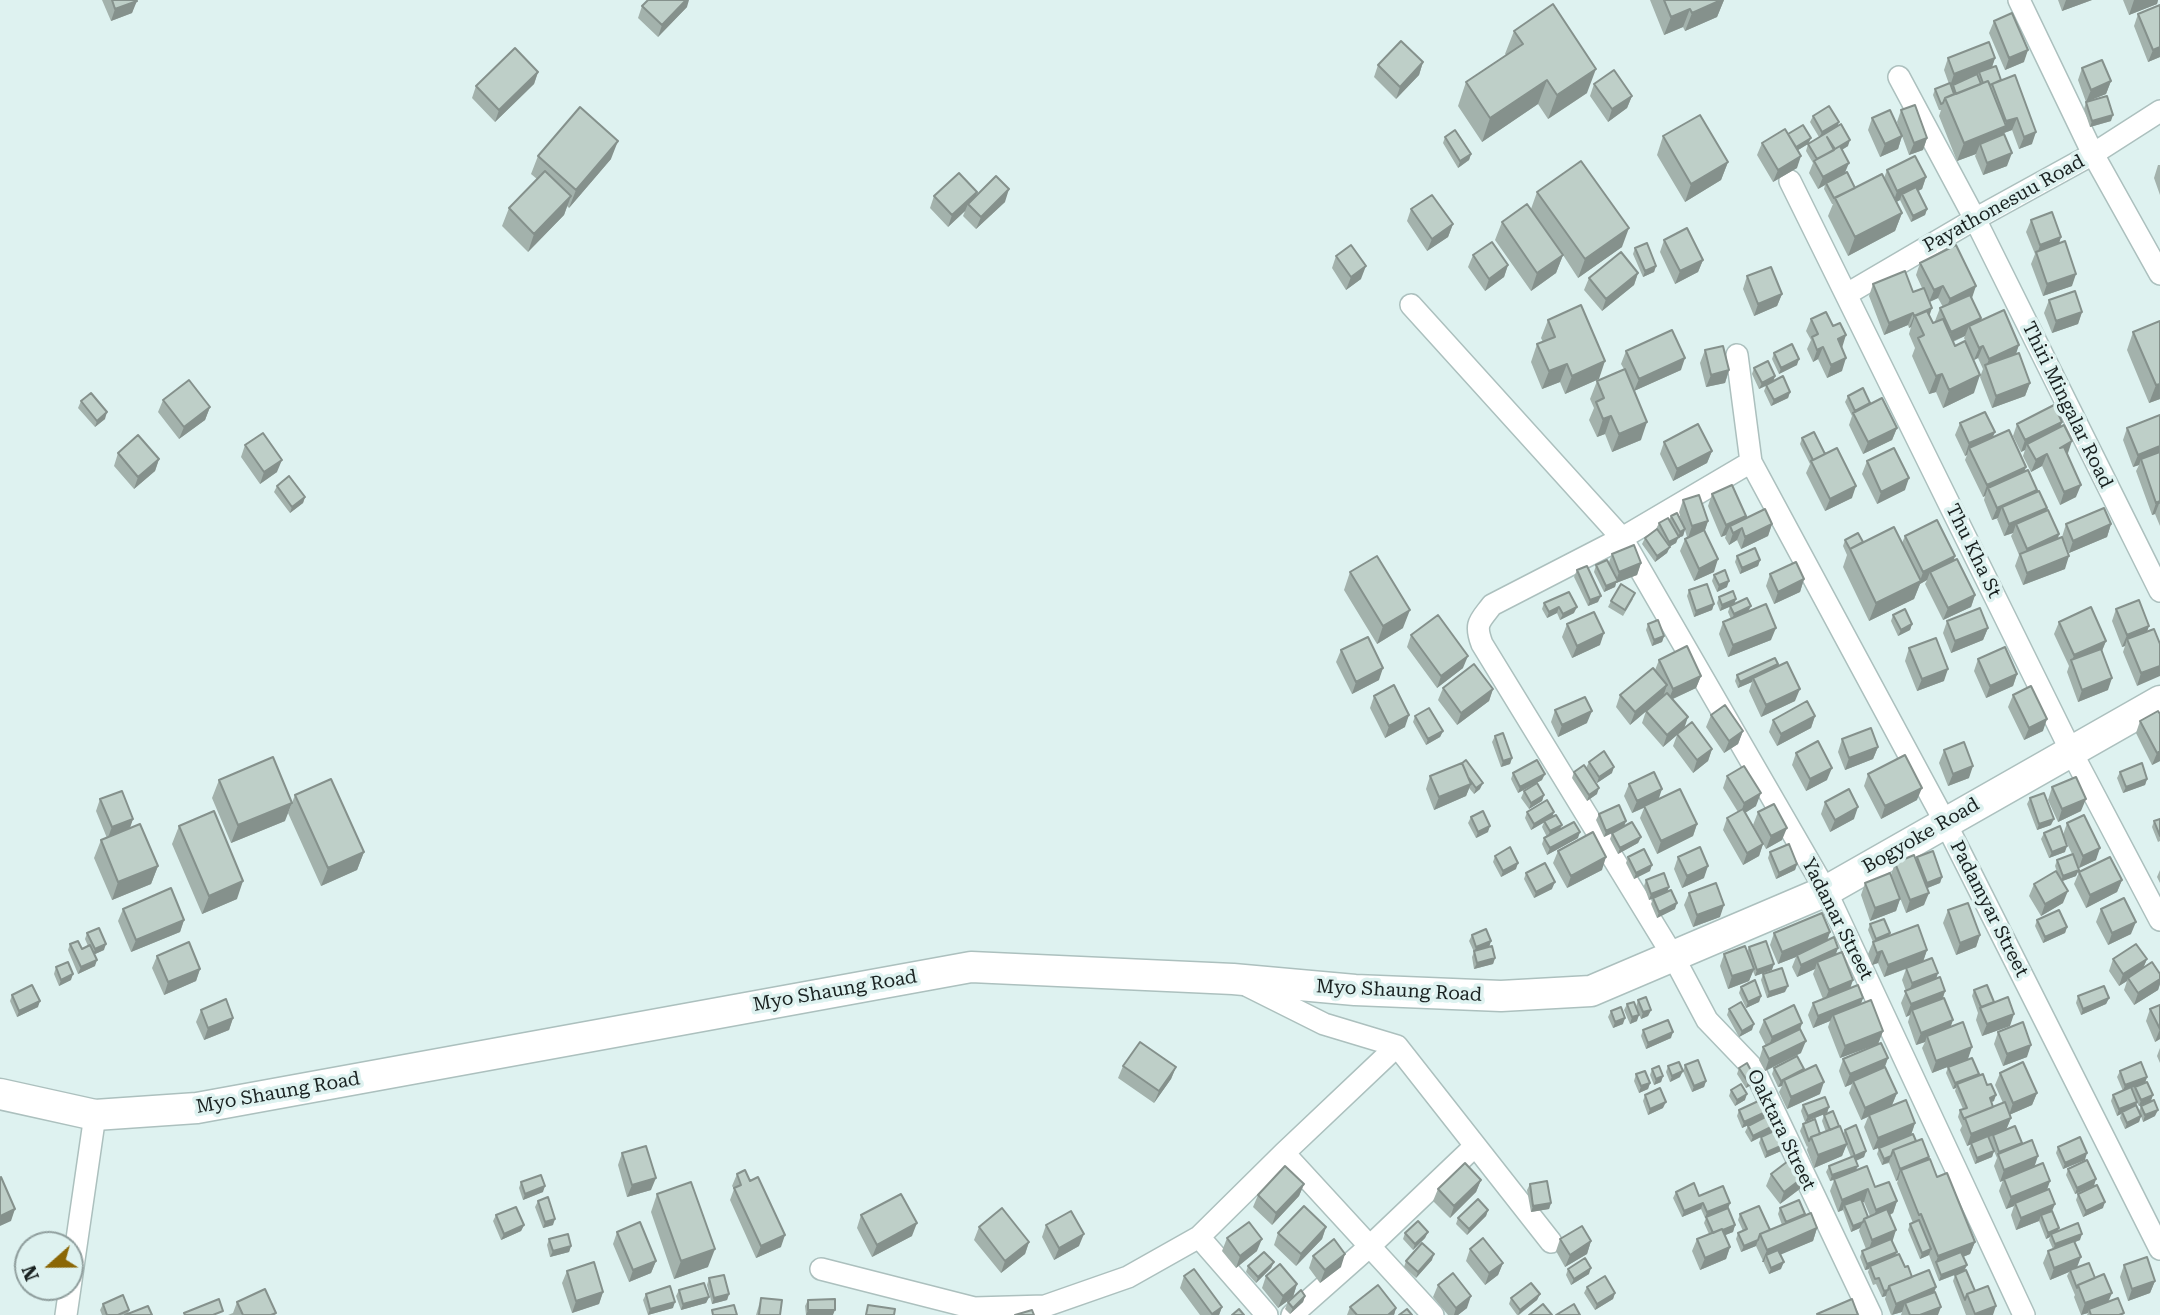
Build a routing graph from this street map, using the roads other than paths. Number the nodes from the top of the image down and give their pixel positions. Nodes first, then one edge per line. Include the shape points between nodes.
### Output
1 (2019, 0) edge
2 (1899, 77) dead end
3 (2160, 111) edge
4 (2093, 154) junction
5 (1790, 181) dead end
6 (1975, 219) junction
7 (2160, 274) edge
8 (1847, 295) junction
9 (1411, 306) dead end
10 (1737, 355) dead end
11 (1751, 462) junction
12 (1622, 538) junction
13 (2160, 590) edge
14 (2160, 701) edge
15 (2071, 751) junction
16 (1945, 822) junction
17 (1826, 891) junction
18 (2160, 920) edge
19 (1673, 956) junction
20 (1233, 979) junction
21 (1397, 1046) junction
22 (0, 1094) edge
23 (95, 1115) junction
24 (1475, 1146) junction
25 (1284, 1153) junction
26 (1199, 1237) junction
27 (1551, 1242) dead end
28 (1370, 1247) junction
29 (2160, 1249) edge
30 (821, 1269) dead end
31 (975, 1311) edge
32 (66, 1315) edge
33 (1267, 1315) edge
34 (1292, 1315) edge
35 (1433, 1315) edge
36 (1871, 1315) edge
37 (2024, 1315) edge

1 - 4 street
2 - 6 street, Thiri Mingalar Road
3 - 4 street, Payathonesuu Road
4 - 6 street, Payathonesuu Road
4 - 7 street
5 - 8 street, Thu Kha St
6 - 8 street, Payathonesuu Road
6 - 13 street, Thiri Mingalar Road
8 - 15 street, Thu Kha St
9 - 12 street, Yadanar Street
10 - 11 street
11 - 12 street
11 - 16 street, Padamyar Street
12 - 17 street, Yadanar Street
12 - 19 street, Oaktara Street via 1492,605 1477,631
14 - 15 street, Bogyoke Road
15 - 16 street, Bogyoke Road
15 - 18 street, Thu Kha St
16 - 17 street, Bogyoke Road
16 - 29 street, Padamyar Street
17 - 19 street, Bogyoke Road
17 - 37 street, Yadanar Street
19 - 20 street, Myo Shaung Road via 1591,991 1502,996
19 - 36 street, Oaktara Street via 1707,1020 1754,1069
20 - 21 street via 1324,1024
20 - 23 street, Myo Shaung Road via 971,967 197,1108
21 - 24 street
21 - 25 street
22 - 23 street, Myo Shaung Road
23 - 32 street
24 - 27 street
24 - 28 street
25 - 26 street
25 - 28 street
26 - 31 street via 1128,1277 1045,1306
26 - 33 street
28 - 34 street
28 - 35 street
30 - 31 street

